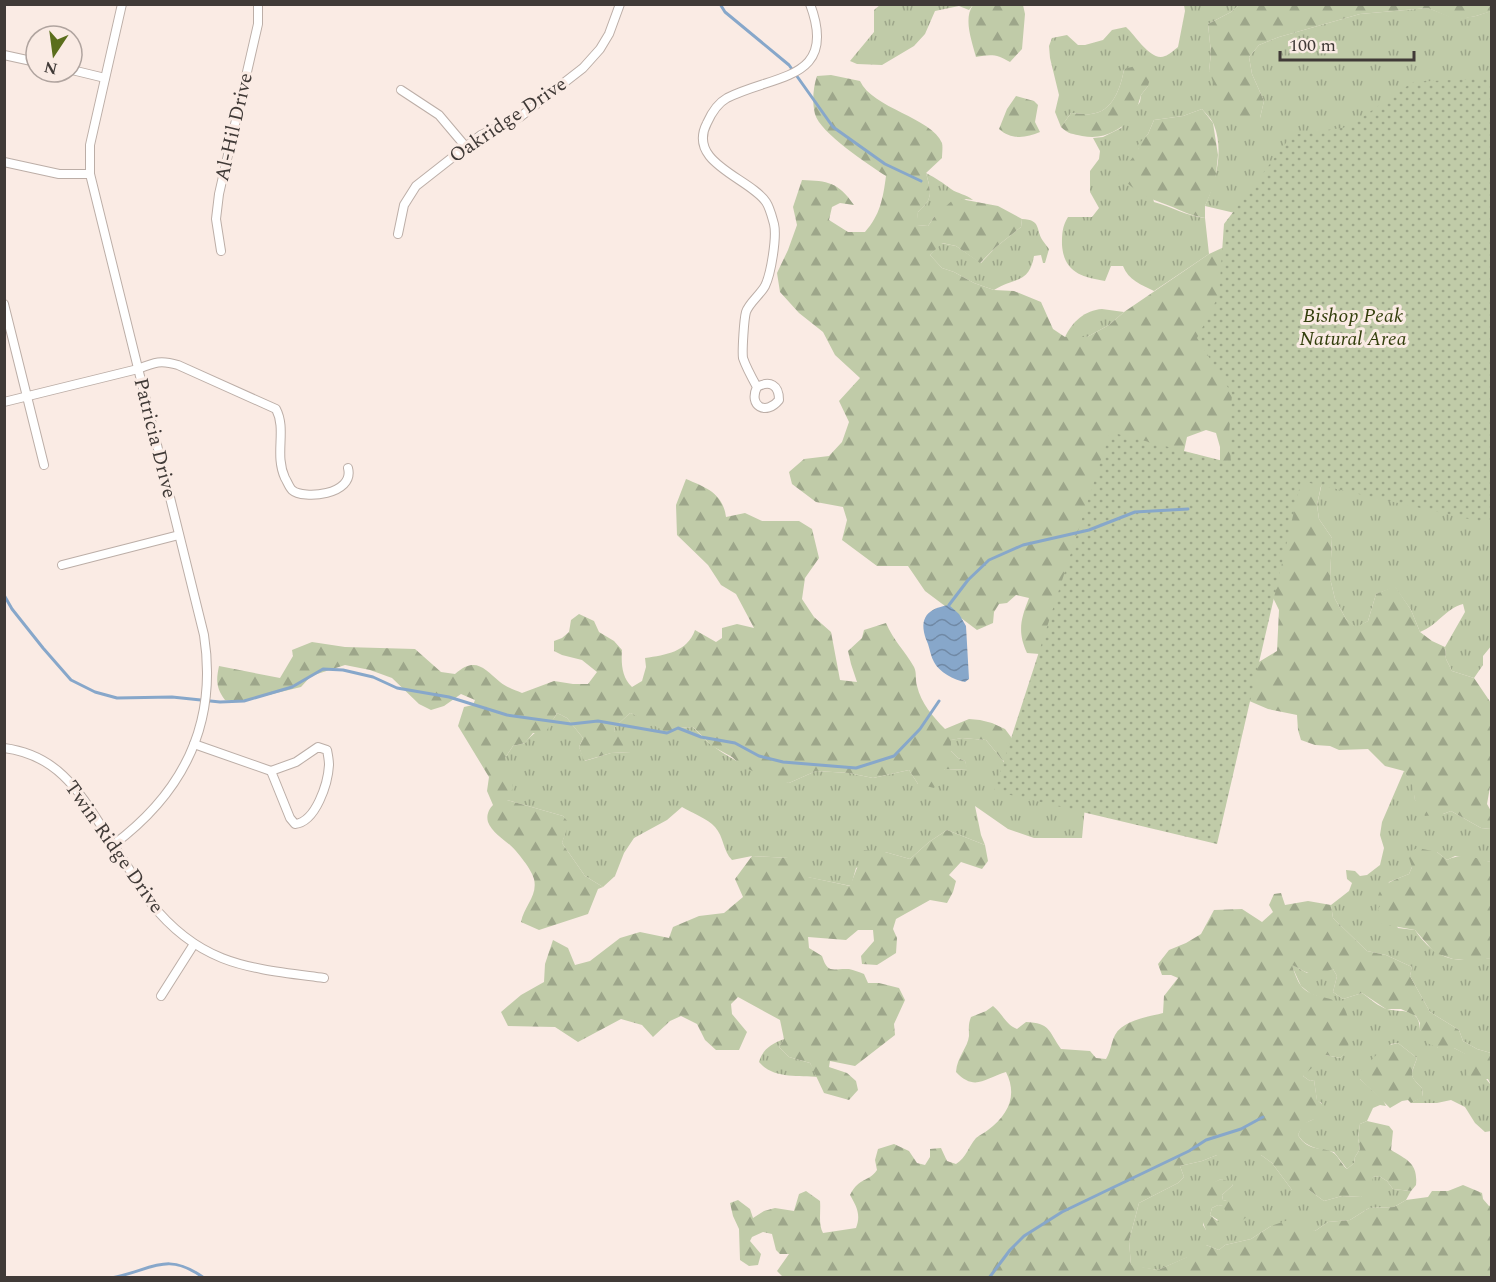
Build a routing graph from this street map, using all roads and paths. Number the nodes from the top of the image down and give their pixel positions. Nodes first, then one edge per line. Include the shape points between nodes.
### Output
1 (122, 4) edge
2 (258, 4) edge
3 (620, 4) edge
4 (810, 4) edge
5 (4, 55) edge
6 (24, 59) edge
7 (84, 73) edge
8 (105, 78) junction
9 (401, 90) dead end
10 (466, 147) junction
11 (4, 162) edge
12 (90, 174) junction
13 (398, 234) dead end
14 (221, 251) dead end
15 (4, 304) edge
16 (138, 369) junction
17 (757, 387) dead end
18 (27, 396) junction
19 (4, 402) edge
20 (44, 465) dead end
21 (348, 468) dead end
22 (179, 535) junction
23 (62, 565) dead end
24 (194, 744) junction
25 (4, 748) edge
26 (271, 771) junction
27 (113, 844) junction
28 (194, 945) junction
29 (324, 978) dead end
30 (161, 996) dead end

1 - 8 street, Patricia Drive
2 - 14 street, Al-Hil Drive via 258,24 219,194 216,219
3 - 10 street, Oakridge Drive via 609,34 583,68 520,117 490,130
4 - 17 street via 818,37 808,64 788,76 726,99 708,120 703,133 705,150 766,201 775,226 765,285 746,312 743,357
5 - 6 street
7 - 8 street
8 - 12 street, Patricia Drive via 90,145
9 - 10 street via 439,115
10 - 13 street, Oakridge Drive via 409,195 400,215
11 - 12 street via 59,174
12 - 16 street, Patricia Drive
15 - 18 street
16 - 18 street
16 - 21 street via 163,361 178,365 276,409 281,427 280,468 298,494 340,489 347,483
16 - 22 street, Patricia Drive
18 - 19 street
18 - 20 street
22 - 23 street
22 - 24 street, Patricia Drive via 206,647 207,684
24 - 26 street
24 - 27 street, Patricia Drive via 177,779 154,811
25 - 27 street, Twin Ridge Drive via 37,757 60,772 80,792
26 - 26 street via 295,824 312,816 325,788 327,750 318,747 296,762
27 - 28 street, Twin Ridge Drive via 150,902
28 - 29 street, Twin Ridge Drive via 241,966
28 - 30 street

